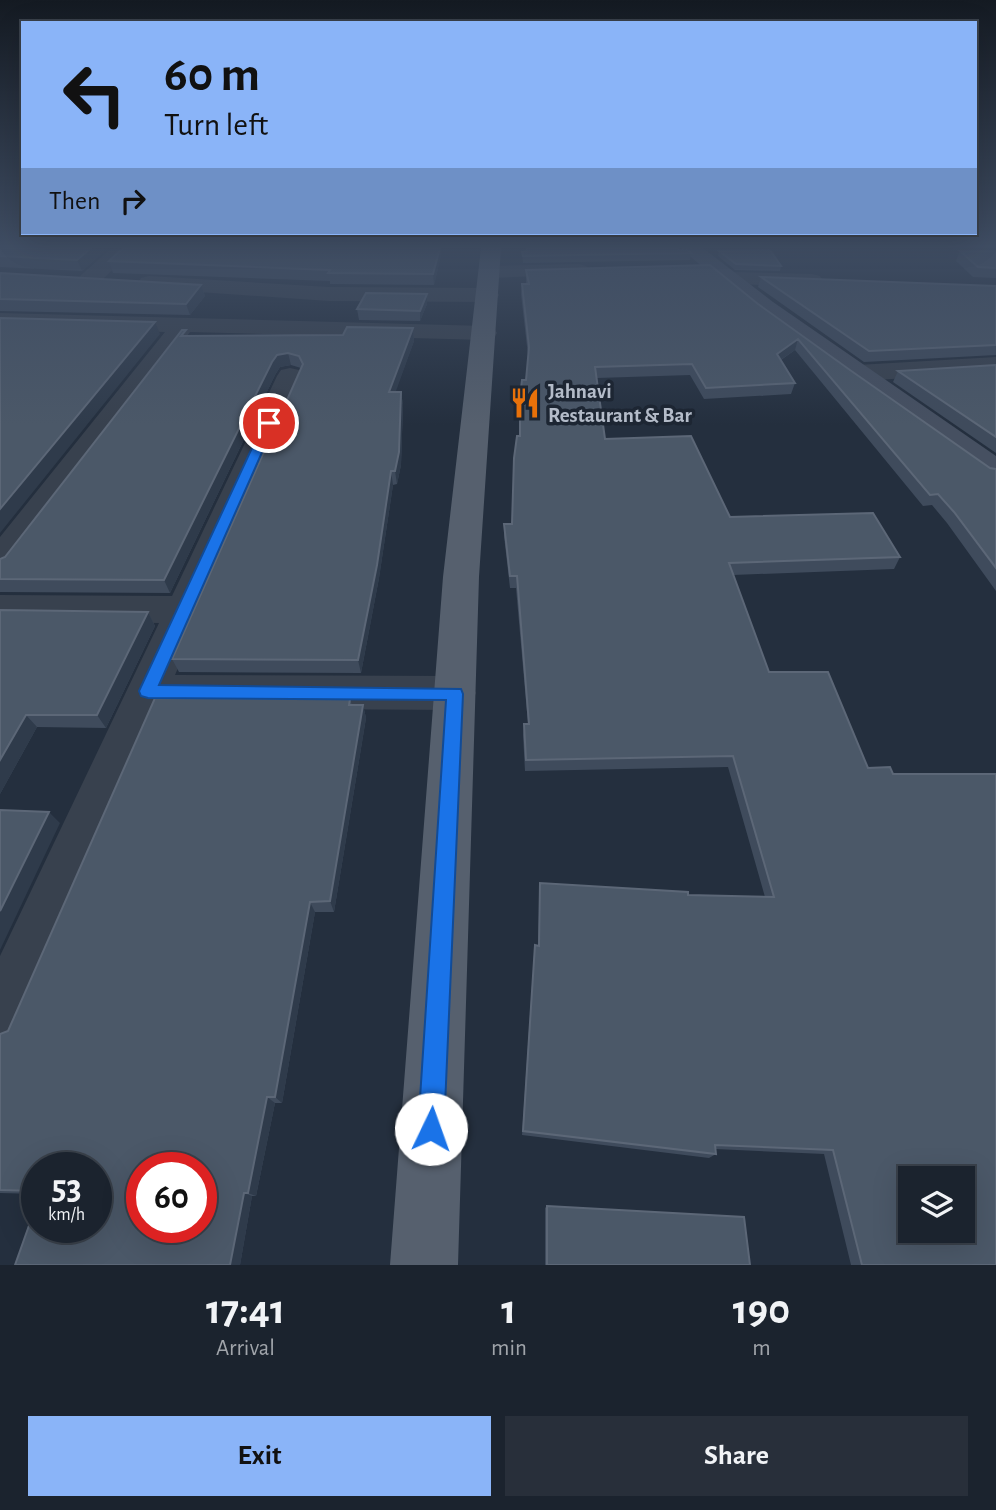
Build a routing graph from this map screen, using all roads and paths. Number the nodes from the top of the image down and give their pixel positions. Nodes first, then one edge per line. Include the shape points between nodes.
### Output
1 (328, 307) edge
2 (487, 307) edge
3 (765, 307) edge
4 (0, 320) edge
5 (183, 325) junction
6 (996, 365) edge
7 (857, 373) junction
8 (290, 376) edge
9 (996, 470) edge
10 (0, 561) edge
11 (0, 608) edge
12 (184, 610) junction
13 (148, 691) junction
14 (455, 694) junction
15 (0, 1018) edge
16 (424, 1265) edge

1 - 5 street
2 - 14 main road via 461,577
3 - 7 main road
4 - 5 street
5 - 10 street
6 - 7 street
7 - 9 main road
8 - 12 street
11 - 12 street
12 - 13 street
13 - 14 street
13 - 15 street
14 - 16 main road

